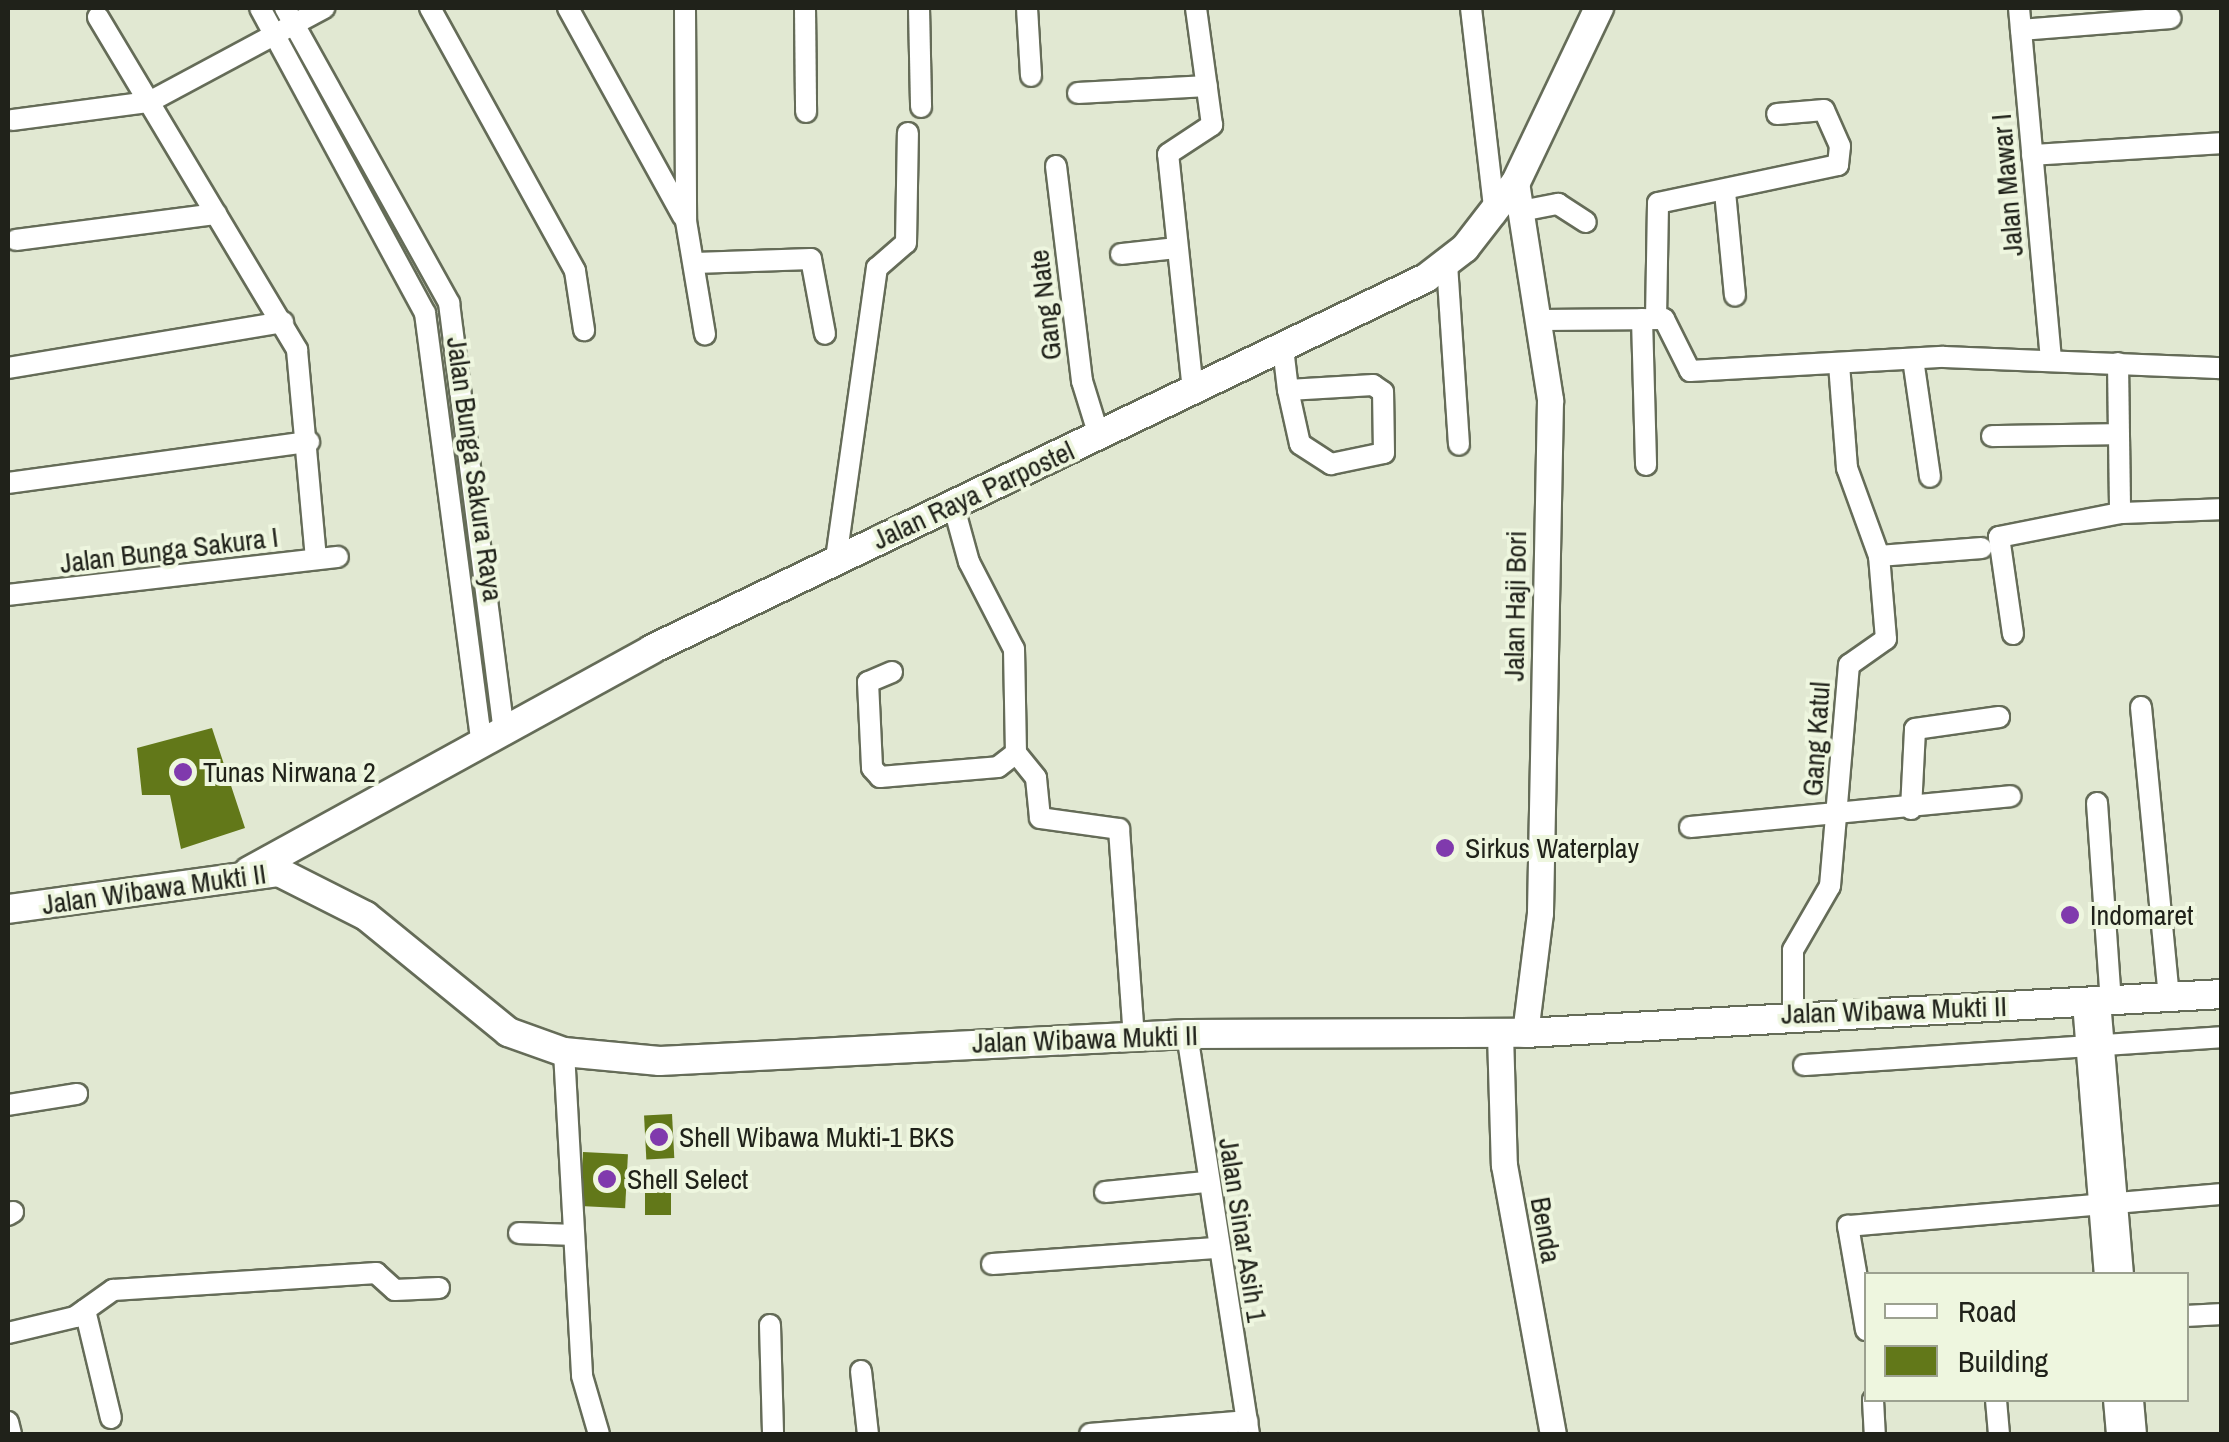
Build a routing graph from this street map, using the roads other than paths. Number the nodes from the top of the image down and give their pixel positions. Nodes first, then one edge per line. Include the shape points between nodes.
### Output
1 (260, 8) edge
2 (324, 8) edge
3 (430, 8) edge
4 (573, 8) edge
5 (684, 8) edge
6 (804, 8) edge
7 (919, 8) edge
8 (1027, 8) edge
9 (1196, 8) edge
10 (1471, 8) edge
11 (1599, 8) edge
12 (2019, 8) edge
13 (98, 17) dead end
14 (2170, 18) dead end
15 (284, 21) edge
16 (2021, 30) junction
17 (1032, 76) dead end
18 (1207, 86) junction
19 (1078, 93) dead end
20 (149, 102) junction
21 (921, 107) dead end
22 (806, 112) dead end
23 (1777, 114) dead end
24 (12, 120) dead end
25 (908, 133) dead end
26 (2222, 143) edge
27 (2032, 155) junction
28 (1056, 166) dead end
29 (1725, 192) junction
30 (216, 214) junction
31 (1508, 214) junction
32 (686, 221) junction
33 (1586, 222) dead end
34 (16, 240) dead end
35 (1176, 248) junction
36 (1121, 254) dead end
37 (696, 263) junction
38 (1446, 264) junction
39 (1735, 296) dead end
40 (1649, 319) junction
41 (1542, 320) junction
42 (283, 322) junction
43 (584, 330) dead end
44 (705, 334) dead end
45 (825, 334) dead end
46 (459, 343) junction
47 (434, 348) junction
48 (1283, 348) junction
49 (2051, 356) junction
50 (1913, 359) junction
51 (2118, 363) junction
52 (1839, 364) junction
53 (8, 368) edge
54 (2222, 368) edge
55 (1288, 390) junction
56 (1192, 391) junction
57 (2117, 434) junction
58 (1099, 436) junction
59 (1992, 436) dead end
60 (308, 442) junction
61 (1458, 445) dead end
62 (1646, 465) dead end
63 (1930, 477) dead end
64 (8, 483) edge
65 (953, 504) junction
66 (2222, 508) edge
67 (2120, 513) junction
68 (481, 539) junction
69 (459, 543) junction
70 (1982, 548) dead end
71 (1879, 556) junction
72 (338, 557) dead end
73 (316, 558) junction
74 (836, 559) junction
75 (8, 595) edge
76 (2013, 634) dead end
77 (892, 672) dead end
78 (2141, 707) dead end
79 (1999, 717) dead end
80 (492, 732) junction
81 (1016, 753) junction
82 (2010, 796) dead end
83 (2096, 803) dead end
84 (1910, 809) junction
85 (1838, 818) junction
86 (1690, 827) dead end
87 (240, 877) junction
88 (8, 909) edge
89 (2222, 994) edge
90 (2169, 997) junction
91 (2098, 1001) junction
92 (1793, 1013) junction
93 (1187, 1034) junction
94 (1513, 1034) junction
95 (1134, 1036) junction
96 (2222, 1038) edge
97 (2096, 1048) junction
98 (564, 1052) junction
99 (1804, 1065) dead end
100 (76, 1094) dead end
101 (8, 1105) edge
102 (1206, 1182) junction
103 (1104, 1192) dead end
104 (2222, 1194) edge
105 (2108, 1202) junction
106 (519, 1233) dead end
107 (573, 1235) junction
108 (1215, 1248) junction
109 (992, 1264) dead end
110 (2105, 1272) edge
111 (2123, 1272) edge
112 (439, 1288) dead end
113 (85, 1310) junction
114 (2222, 1314) edge
115 (2189, 1316) edge
116 (1864, 1318) edge
117 (770, 1325) dead end
118 (8, 1333) edge
119 (861, 1370) dead end
120 (1873, 1402) edge
121 (1996, 1402) edge
122 (2114, 1402) edge
123 (2134, 1402) edge
124 (111, 1418) dead end
125 (8, 1422) edge
126 (1248, 1428) edge
127 (11, 1434) edge
128 (599, 1434) edge
129 (773, 1434) edge
130 (868, 1434) edge
131 (1090, 1434) edge
132 (1552, 1434) edge
133 (1875, 1434) edge
134 (1999, 1434) edge
135 (2117, 1434) edge
136 (2136, 1434) edge

1 - 15 street, Jalan Bunga Sakura Raya
2 - 15 street
3 - 43 street via 575,271
4 - 32 street
5 - 32 street
6 - 22 street
7 - 21 street
8 - 17 street
9 - 18 street
10 - 31 street
11 - 31 main road, Jalan Raya Parpostel via 1516,182
12 - 16 street, Jalan Mawar I
13 - 20 street
14 - 16 street
15 - 20 street
15 - 46 street, Jalan Bunga Sakura Raya via 450,303
15 - 47 street, Jalan Bunga Sakura Raya via 425,313
16 - 27 street, Jalan Mawar I
18 - 19 street
18 - 35 street via 1212,125 1168,154
20 - 24 street
20 - 30 street
23 - 29 street via 1824,110 1840,146 1838,165
25 - 74 street via 907,236 877,268
26 - 27 street
27 - 49 street, Jalan Mawar I
28 - 58 street, Gang Nate via 1082,381
29 - 39 street
29 - 40 street via 1654,207
30 - 34 street
30 - 42 street
31 - 33 street via 1558,204
31 - 38 main road, Jalan Raya Parpostel
31 - 41 street, Jalan Haji Bori
32 - 37 street
35 - 36 street
35 - 56 street
37 - 44 street
37 - 45 street via 811,259
38 - 48 main road, Jalan Raya Parpostel
38 - 61 street
40 - 41 street
40 - 52 street via 1671,322 1678,361 1690,371
40 - 62 street
41 - 94 street, Jalan Haji Bori via 1550,400 1540,912
42 - 53 street
42 - 60 street via 297,350
46 - 47 street
46 - 68 street, Jalan Bunga Sakura Raya
47 - 69 street, Jalan Bunga Sakura Raya
48 - 55 street
48 - 56 main road, Jalan Raya Parpostel
49 - 50 street
49 - 51 street
50 - 52 street
50 - 63 street
51 - 54 street
51 - 57 street
52 - 71 street, Gang Katul via 1847,468
55 - 55 street via 1372,385 1383,392 1384,452 1376,461 1317,460 1300,444
56 - 58 main road, Jalan Raya Parpostel
57 - 59 street
57 - 67 street
58 - 65 main road, Jalan Raya Parpostel
60 - 64 street
60 - 73 street
65 - 74 main road, Jalan Raya Parpostel
65 - 81 street via 968,562 1014,649
66 - 67 street
67 - 76 street via 1999,538
68 - 69 street
68 - 80 street, Jalan Bunga Sakura Raya
69 - 80 street, Jalan Bunga Sakura Raya
70 - 71 street
71 - 85 street, Gang Katul via 1886,639 1850,665
72 - 73 street, Jalan Bunga Sakura I
73 - 75 street, Jalan Bunga Sakura I
74 - 80 main road, Jalan Raya Parpostel
77 - 81 street via 868,682 872,768 880,777 998,767
78 - 90 street
79 - 84 street via 1915,729
80 - 87 main road, Jalan Raya Parpostel
81 - 95 street via 1036,778 1036,808 1048,824 1119,829
82 - 84 street
83 - 91 street
84 - 85 street
85 - 86 street
85 - 92 street, Gang Katul via 1830,886 1793,950
87 - 88 main road, Jalan Wibawa Mukti II
87 - 98 main road, Jalan Wibawa Mukti II via 278,872 312,882 484,1018
89 - 90 main road, Jalan Wibawa Mukti II
90 - 91 main road, Jalan Wibawa Mukti II
91 - 92 main road, Jalan Wibawa Mukti II
91 - 97 street
92 - 94 main road, Jalan Wibawa Mukti II
93 - 94 main road, Jalan Wibawa Mukti II
93 - 95 main road, Jalan Wibawa Mukti II
93 - 102 street, Jalan Sinar Asih 1
94 - 132 street, Benda via 1504,1165
95 - 98 main road, Jalan Wibawa Mukti II via 692,1061
96 - 97 street
97 - 99 street
97 - 105 street
98 - 107 street
100 - 101 street
102 - 103 street
102 - 108 street, Jalan Sinar Asih 1
104 - 105 street
105 - 110 street
105 - 111 street
105 - 116 street via 1848,1226
106 - 107 street
107 - 128 street via 582,1376
108 - 109 street
108 - 126 street, Jalan Sinar Asih 1
112 - 113 street via 395,1290 376,1273 113,1290
113 - 118 street
113 - 124 street
114 - 115 street
117 - 129 street
119 - 130 street
120 - 133 street
121 - 134 street
122 - 135 street
123 - 136 street
125 - 127 street
126 - 131 street

